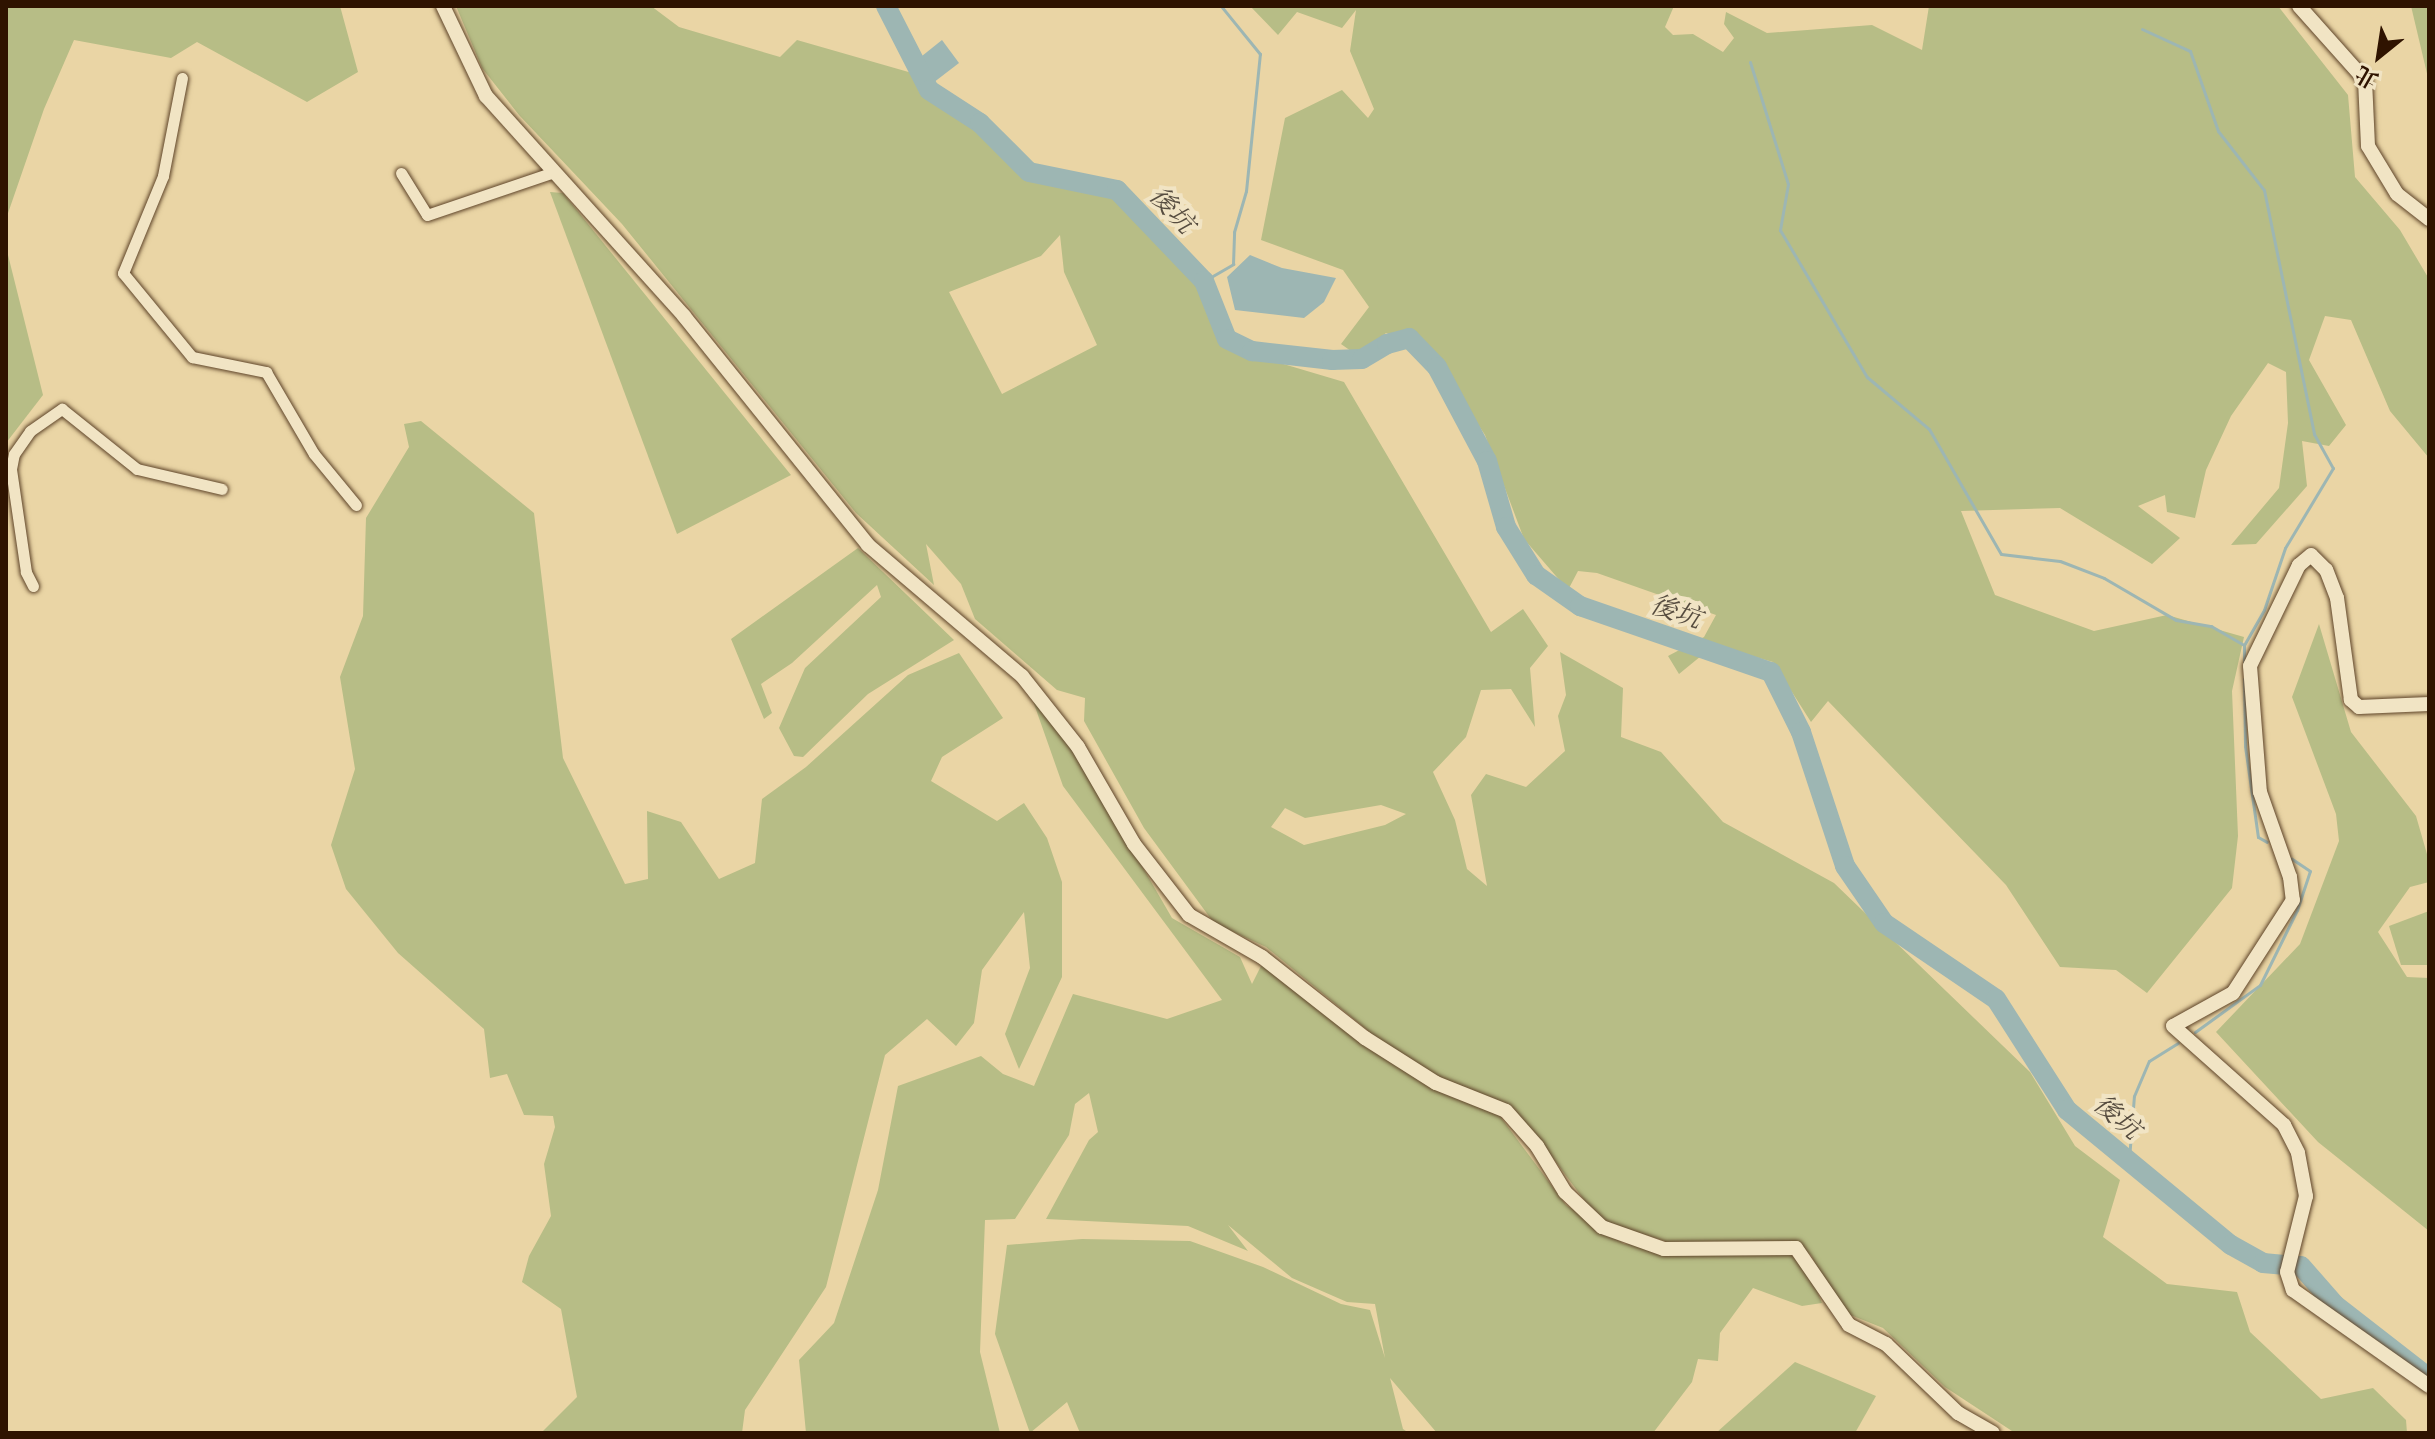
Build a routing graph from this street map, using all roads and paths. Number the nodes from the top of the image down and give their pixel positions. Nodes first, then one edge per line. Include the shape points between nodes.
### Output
1 (443, 6) edge
2 (2299, 6) edge
3 (182, 78) dead end
4 (554, 172) junction
5 (401, 173) dead end
6 (2429, 219) edge
7 (222, 489) dead end
8 (356, 505) dead end
9 (33, 586) dead end
10 (2429, 704) edge
11 (2429, 1386) edge
12 (1993, 1433) edge

1 - 4 street via 486,96
2 - 6 street via 2365,80 2368,146 2397,194
3 - 8 street via 163,176 123,273 192,357 266,372 314,454
4 - 5 street via 427,215
4 - 12 street via 684,316 868,545 1022,676 1078,747 1134,844 1189,915 1262,957 1365,1038 1424,1076 1506,1111 1537,1146 1565,1192 1602,1227 1664,1249 1796,1248 1849,1325 1886,1344 1958,1413
7 - 9 street via 137,469 62,409 30,431 14,454 11,469 26,572
10 - 11 street via 2359,707 2351,700 2337,598 2326,570 2311,555 2299,565 2250,666 2260,792 2293,900 2233,993 2173,1026 2284,1125 2306,1179 2287,1272 2293,1290

